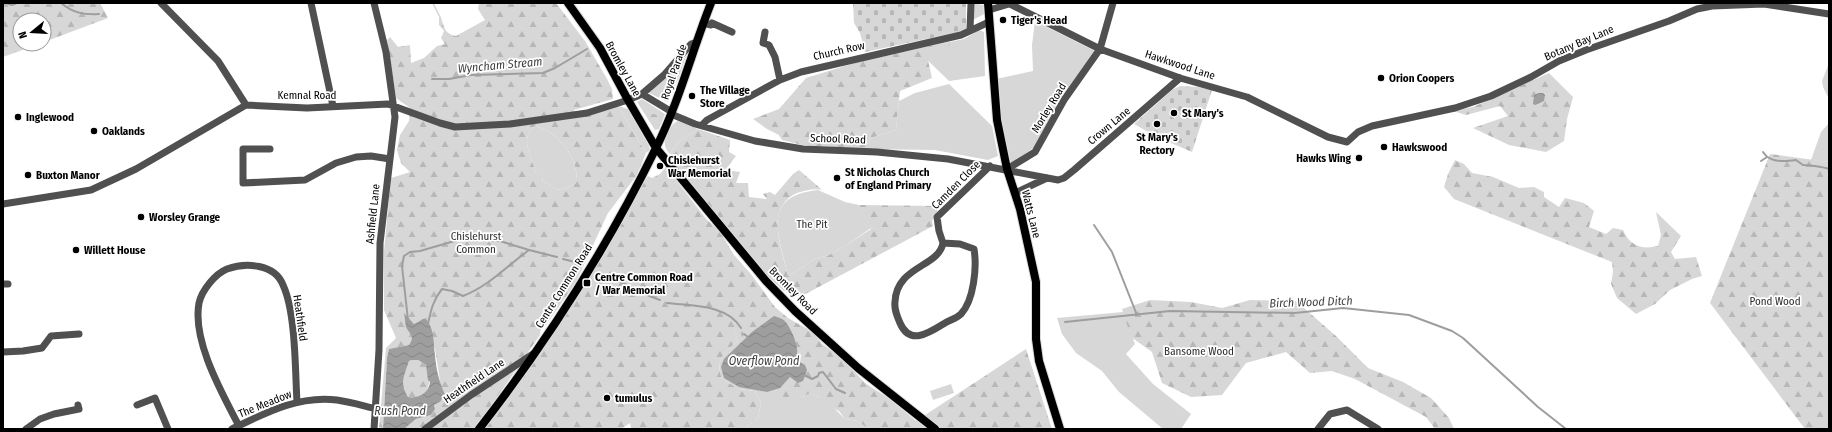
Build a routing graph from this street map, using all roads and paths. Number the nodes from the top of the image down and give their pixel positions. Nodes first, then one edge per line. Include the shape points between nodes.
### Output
1 (161, 3) edge
2 (311, 3) edge
3 (374, 3) edge
4 (568, 3) edge
5 (710, 3) edge
6 (971, 3) edge
7 (1008, 3) edge
8 (1113, 3) edge
9 (989, 6) edge
10 (1829, 14) edge
11 (989, 22) junction
12 (703, 23) junction
13 (970, 30) junction
14 (732, 32) dead end
15 (765, 32) dead end
16 (697, 42) junction
17 (1100, 49) junction
18 (1180, 78) junction
19 (780, 80) junction
20 (642, 94) junction
21 (628, 100) junction
22 (246, 105) junction
23 (333, 106) junction
24 (394, 106) junction
25 (672, 113) junction
26 (702, 125) junction
27 (1347, 142) joint
28 (656, 148) junction
29 (270, 149) dead end
30 (390, 159) junction
31 (990, 166) junction
32 (1007, 169) junction
33 (1047, 178) junction
34 (1015, 193) junction
35 (3, 204) edge
36 (943, 243) junction
37 (79, 334) dead end
38 (3, 352) edge
39 (537, 352) junction
40 (297, 402) junction
41 (78, 405) dead end
42 (137, 405) dead end
43 (376, 409) junction
44 (235, 427) edge
45 (26, 429) edge
46 (168, 429) edge
47 (374, 429) edge
48 (425, 429) edge
49 (479, 429) edge
50 (935, 429) edge
51 (1060, 429) edge
52 (1318, 429) edge
53 (1378, 429) edge

1 - 22 street via 218,61
2 - 23 street
3 - 24 street, Ashfield Lane via 386,52
4 - 21 main road, Bromley Lane via 600,48
5 - 12 main road, Royal Parade
6 - 13 street
7 - 9 street, Hawkwood Lane
7 - 17 street, Hawkwood Lane
8 - 17 street, Morley Road
9 - 11 main road, Watts Lane
10 - 27 street, Botany Bay Lane via 1764,4 1697,9 1579,53 1491,96 1455,108 1372,126 1358,132
11 - 13 street, Church Row
11 - 32 main road, Watts Lane via 997,120
12 - 14 street via 712,23
12 - 16 main road, Royal Parade
13 - 19 street, Church Row via 961,35 801,72
15 - 19 street via 763,43 769,45 775,57
16 - 20 street, Kemnal Road via 691,44 664,75
16 - 25 main road, Royal Parade
17 - 18 street, Hawkwood Lane
17 - 32 street, Morley Road via 1064,100 1035,152
18 - 27 street, Hawkwood Lane via 1247,97 1328,137
18 - 33 street, Crown Lane via 1064,178
19 - 26 street, Church Row
20 - 21 street, Kemnal Road
20 - 25 street, School Road
21 - 24 street, Kemnal Road via 587,113 510,124 455,127
21 - 28 main road, Bromley Lane
22 - 23 street, Kemnal Road via 308,108
22 - 35 street via 136,169 91,190
23 - 24 street, Kemnal Road
24 - 30 street, Ashfield Lane
25 - 26 street, School Road
25 - 28 main road, Royal Parade
26 - 31 street, School Road via 755,140 803,149 877,152 950,159
28 - 39 main road, Centre Common Road via 614,226
28 - 50 main road, Bromley Road via 766,281 790,306 858,368
29 - 30 street via 243,149 243,183 305,180 336,163 356,157
30 - 43 street, Ashfield Lane via 380,243
31 - 32 street, School Road
31 - 36 street, Camden Close via 937,217
32 - 33 street, Crown Lane
32 - 34 main road, Watts Lane
33 - 34 street, Crown Lane
34 - 51 main road, Watts Lane via 1036,282 1036,339 1039,361
36 - 36 street via 960,244 974,249 976,263 969,300 961,314 933,330 909,336 903,330 896,311 898,289 909,274 942,250
37 - 38 street via 51,336 42,348 23,352
39 - 48 street, Heathfield Lane
39 - 49 main road, Centre Common Road
40 - 43 street, The Meadow via 332,399
40 - 44 street, The Meadow
40 - 44 street, Heathfield via 290,312 283,284 276,273 265,268 253,266 227,269 218,274 202,295 199,304 199,324 211,370
41 - 45 street via 79,409 54,414
42 - 46 street via 155,398
43 - 47 street, Ashfield Lane
52 - 53 street via 1330,414 1347,410

